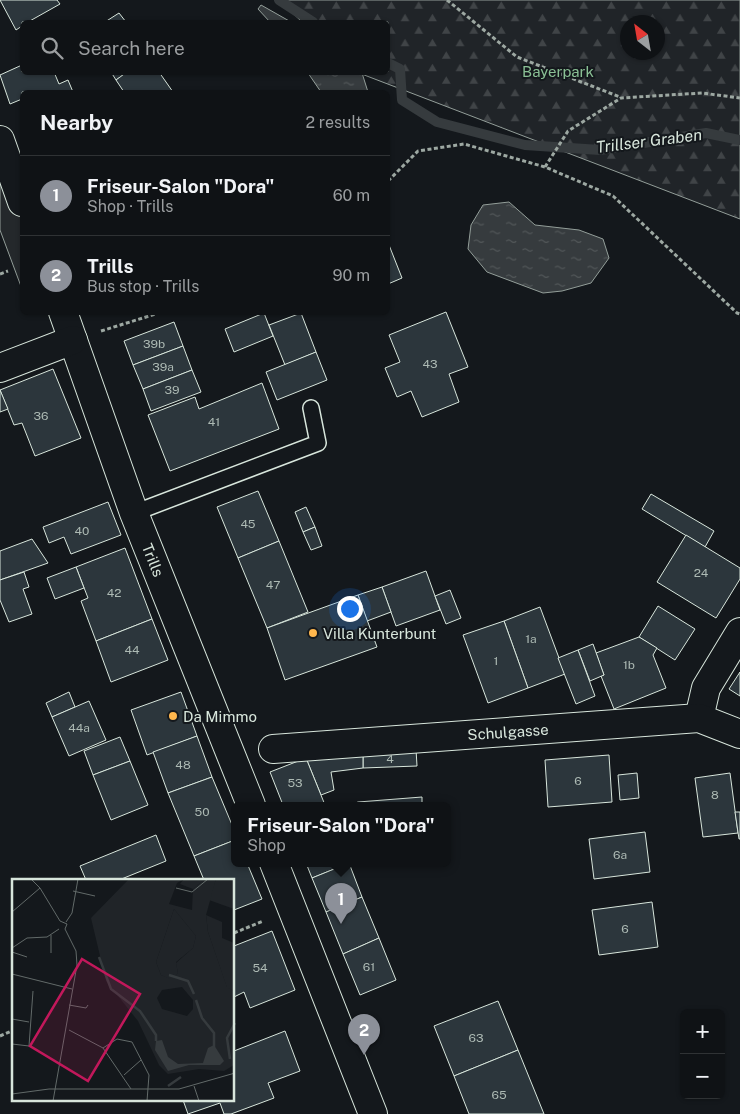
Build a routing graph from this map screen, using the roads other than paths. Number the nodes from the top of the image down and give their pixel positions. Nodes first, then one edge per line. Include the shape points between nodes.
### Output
1 (0, 140) edge
2 (20, 196) edge
3 (64, 315) edge
4 (73, 340) junction
5 (0, 368) edge
6 (311, 408) dead end
7 (134, 513) junction
8 (740, 632) edge
9 (699, 718) junction
10 (740, 734) edge
11 (273, 749) dead end
12 (250, 802) edge
13 (276, 867) edge
14 (373, 1114) edge

1 - 2 street
3 - 4 street, Trills
4 - 5 street
4 - 7 street, Trills
6 - 7 lane via 318,443
7 - 12 street, Trills
8 - 9 street via 706,688
9 - 10 street, Schulgasse
9 - 11 street, Schulgasse
13 - 14 street

